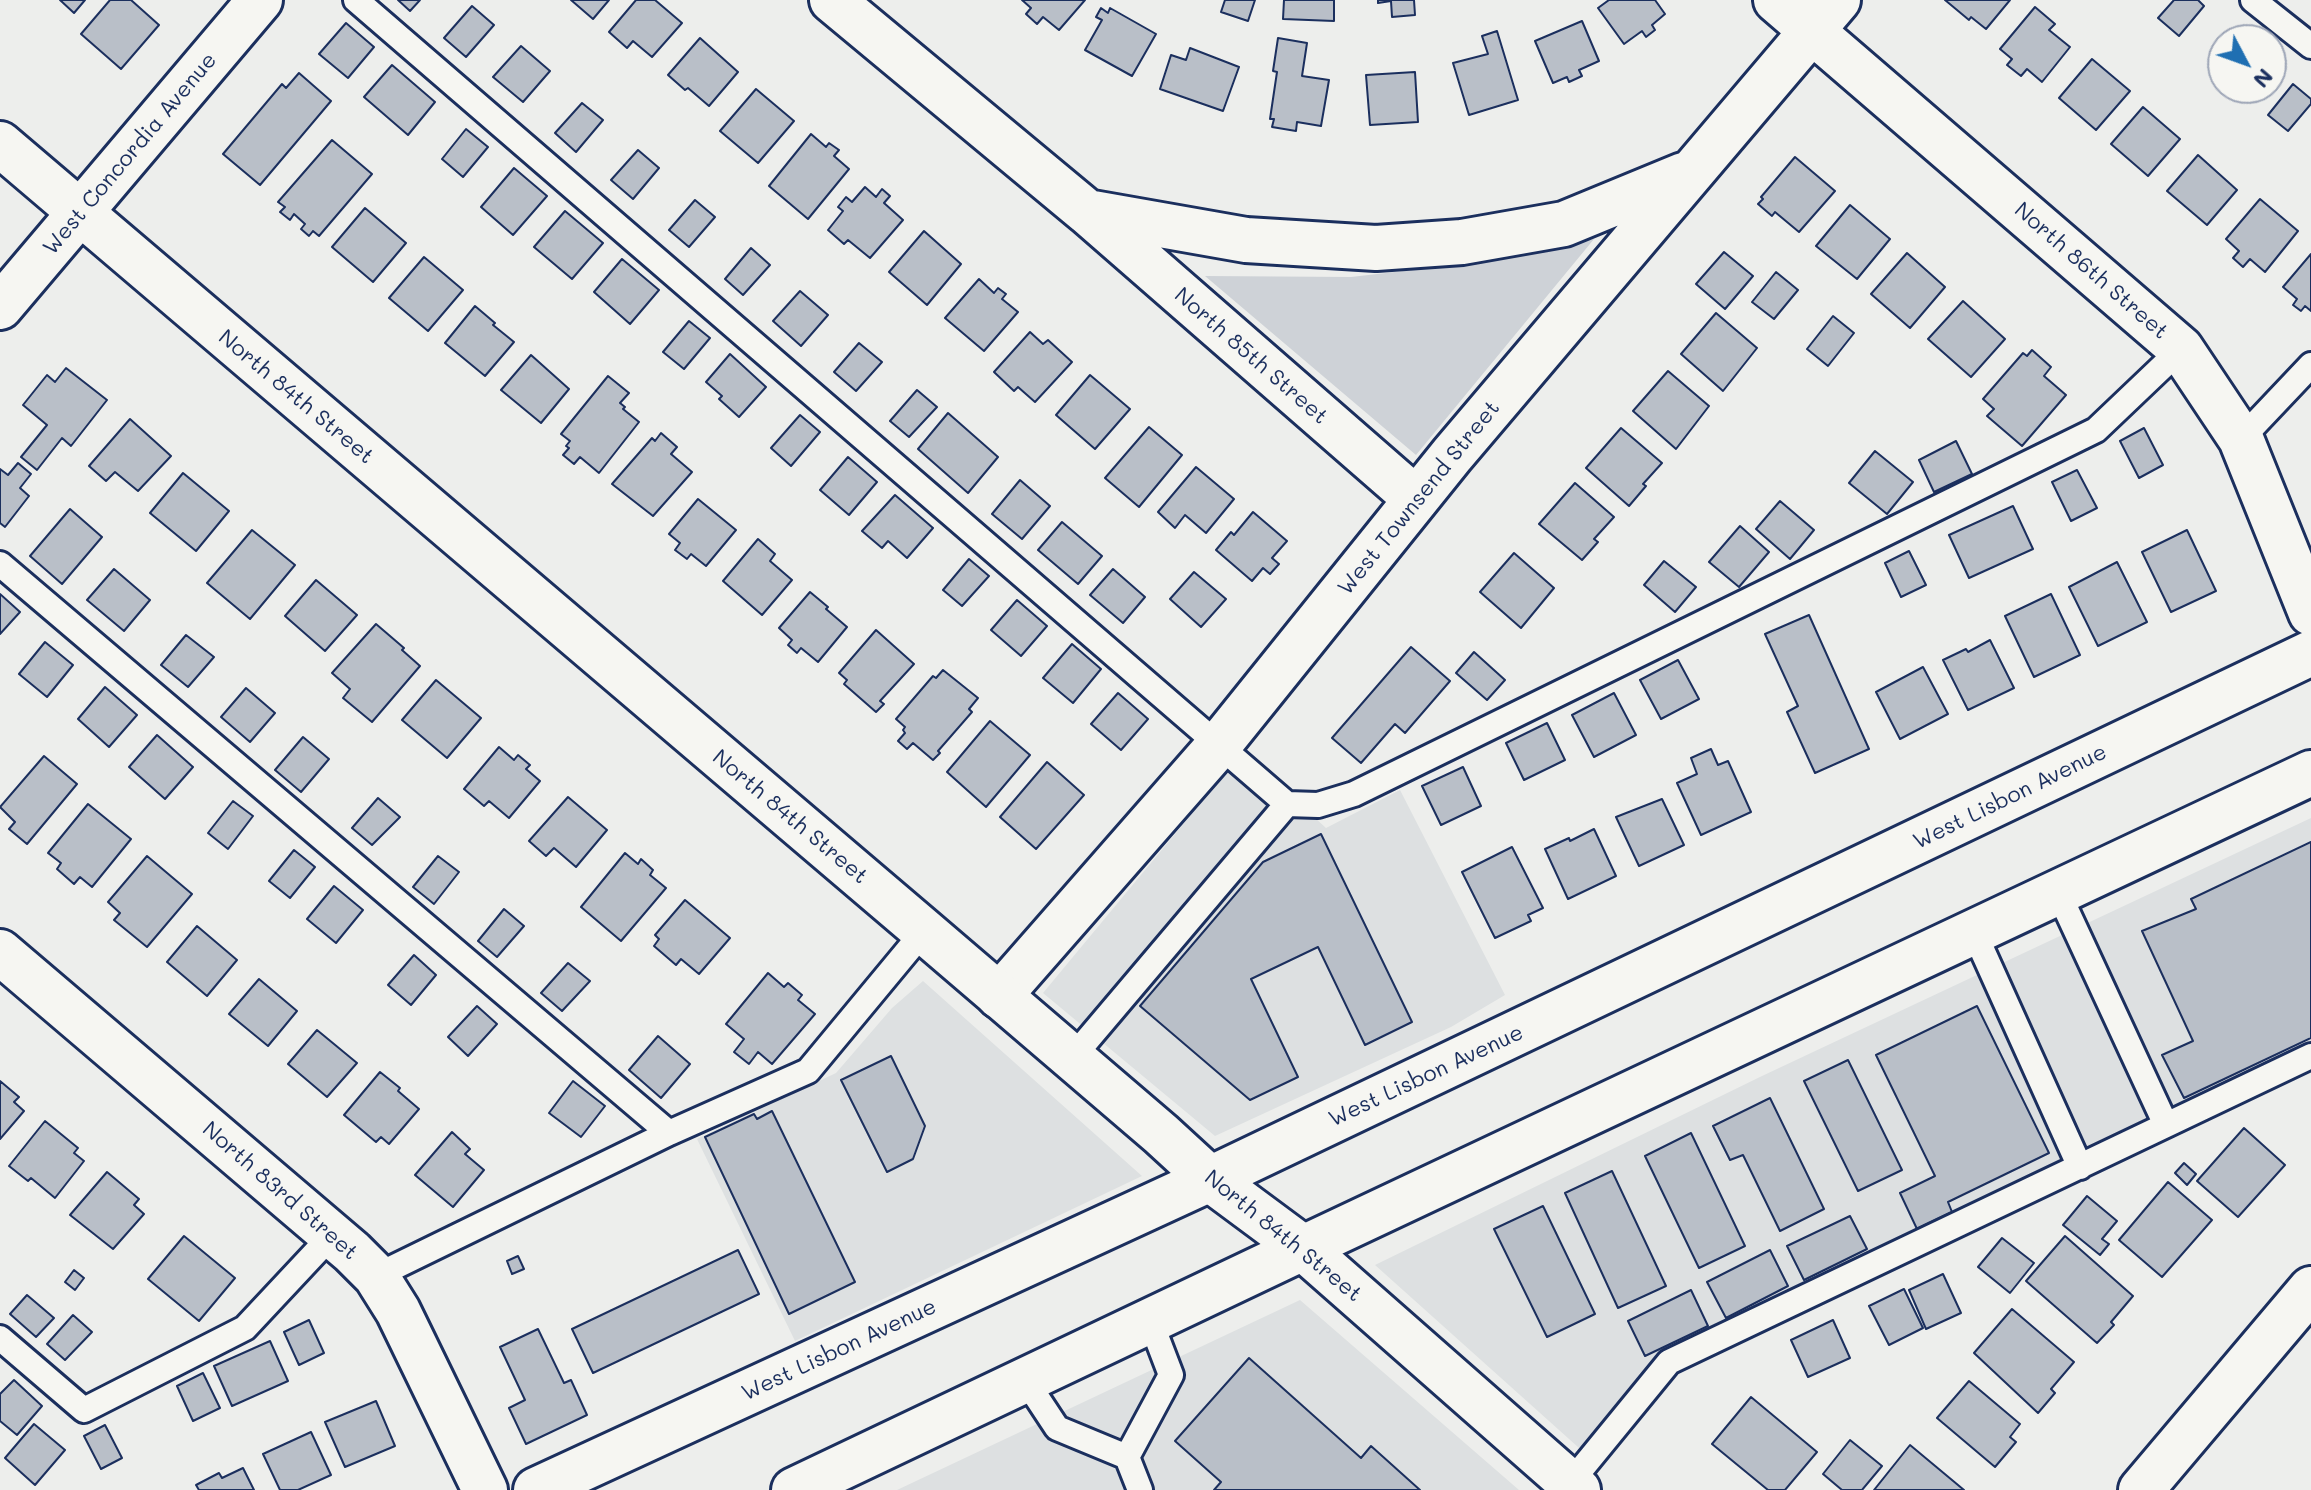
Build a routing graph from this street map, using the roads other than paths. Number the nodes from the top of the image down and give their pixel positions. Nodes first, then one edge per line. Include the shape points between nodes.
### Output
1 (260, 0) edge
2 (356, 0) edge
3 (832, 0) edge
4 (1776, 0) edge
5 (2253, 0) edge
6 (1825, 16) edge
7 (2311, 46) edge
8 (0, 144) edge
9 (1691, 171) junction
10 (80, 212) junction
11 (1087, 212) junction
12 (0, 307) edge
13 (2181, 349) junction
14 (2311, 365) edge
15 (2241, 439) junction
16 (1416, 499) junction
17 (0, 564) edge
18 (2311, 613) edge
19 (2311, 653) edge
20 (1218, 746) junction
21 (2311, 773) edge
22 (1287, 804) junction
23 (2058, 892) junction
24 (924, 931) junction
25 (1974, 932) junction
26 (0, 952) edge
27 (999, 996) junction
28 (2311, 1056) edge
29 (1072, 1058) junction
30 (2166, 1125) junction
31 (669, 1133) junction
32 (2080, 1167) junction
33 (1210, 1179) junction
34 (332, 1235) junction
35 (1303, 1248) junction
36 (376, 1276) junction
37 (2311, 1289) edge
38 (1150, 1320) junction
39 (0, 1338) edge
40 (1026, 1381) junction
41 (1127, 1457) junction
42 (1574, 1486) edge
43 (485, 1490) edge
44 (536, 1490) edge
45 (794, 1490) edge
46 (1140, 1490) edge
47 (2141, 1490) edge

1 - 10 street, West Concordia Avenue
2 - 20 lane
3 - 11 street, North 85th Street
4 - 6 street, North 86th Street
5 - 7 lane
6 - 9 street, West Townsend Street
6 - 13 street, North 86th Street
8 - 10 street, North 84th Street
9 - 11 street, North 85th Street via 1564,224 1462,242 1376,248 1246,240
9 - 16 street, West Townsend Street
10 - 12 street, West Concordia Avenue
10 - 24 street, North 84th Street
11 - 16 street, North 85th Street
13 - 15 street, North 86th Street
13 - 22 lane via 2096,430 1354,794 1318,805
14 - 15 lane
15 - 18 street, North 86th Street
16 - 20 street, West Townsend Street
17 - 31 lane
19 - 33 street, West Lisbon Avenue
20 - 22 lane
20 - 27 street, West Townsend Street
21 - 23 street
22 - 29 lane
23 - 25 street
23 - 30 lane
24 - 27 street, North 84th Street
24 - 31 lane via 808,1071
25 - 32 lane
25 - 35 street
26 - 34 street, North 83rd Street
27 - 29 street, North 84th Street
28 - 30 lane
29 - 33 street, North 84th Street
30 - 32 lane
31 - 36 lane
32 - 42 lane via 1669,1362
33 - 35 street, North 84th Street
33 - 44 street, West Lisbon Avenue
34 - 36 street, North 83rd Street
34 - 39 lane via 245,1328 84,1410
35 - 38 street
35 - 42 street, North 84th Street
36 - 43 street, North 83rd Street
37 - 47 street
38 - 40 street
38 - 41 lane via 1171,1375
40 - 41 lane via 1057,1428
40 - 45 street
41 - 46 lane

